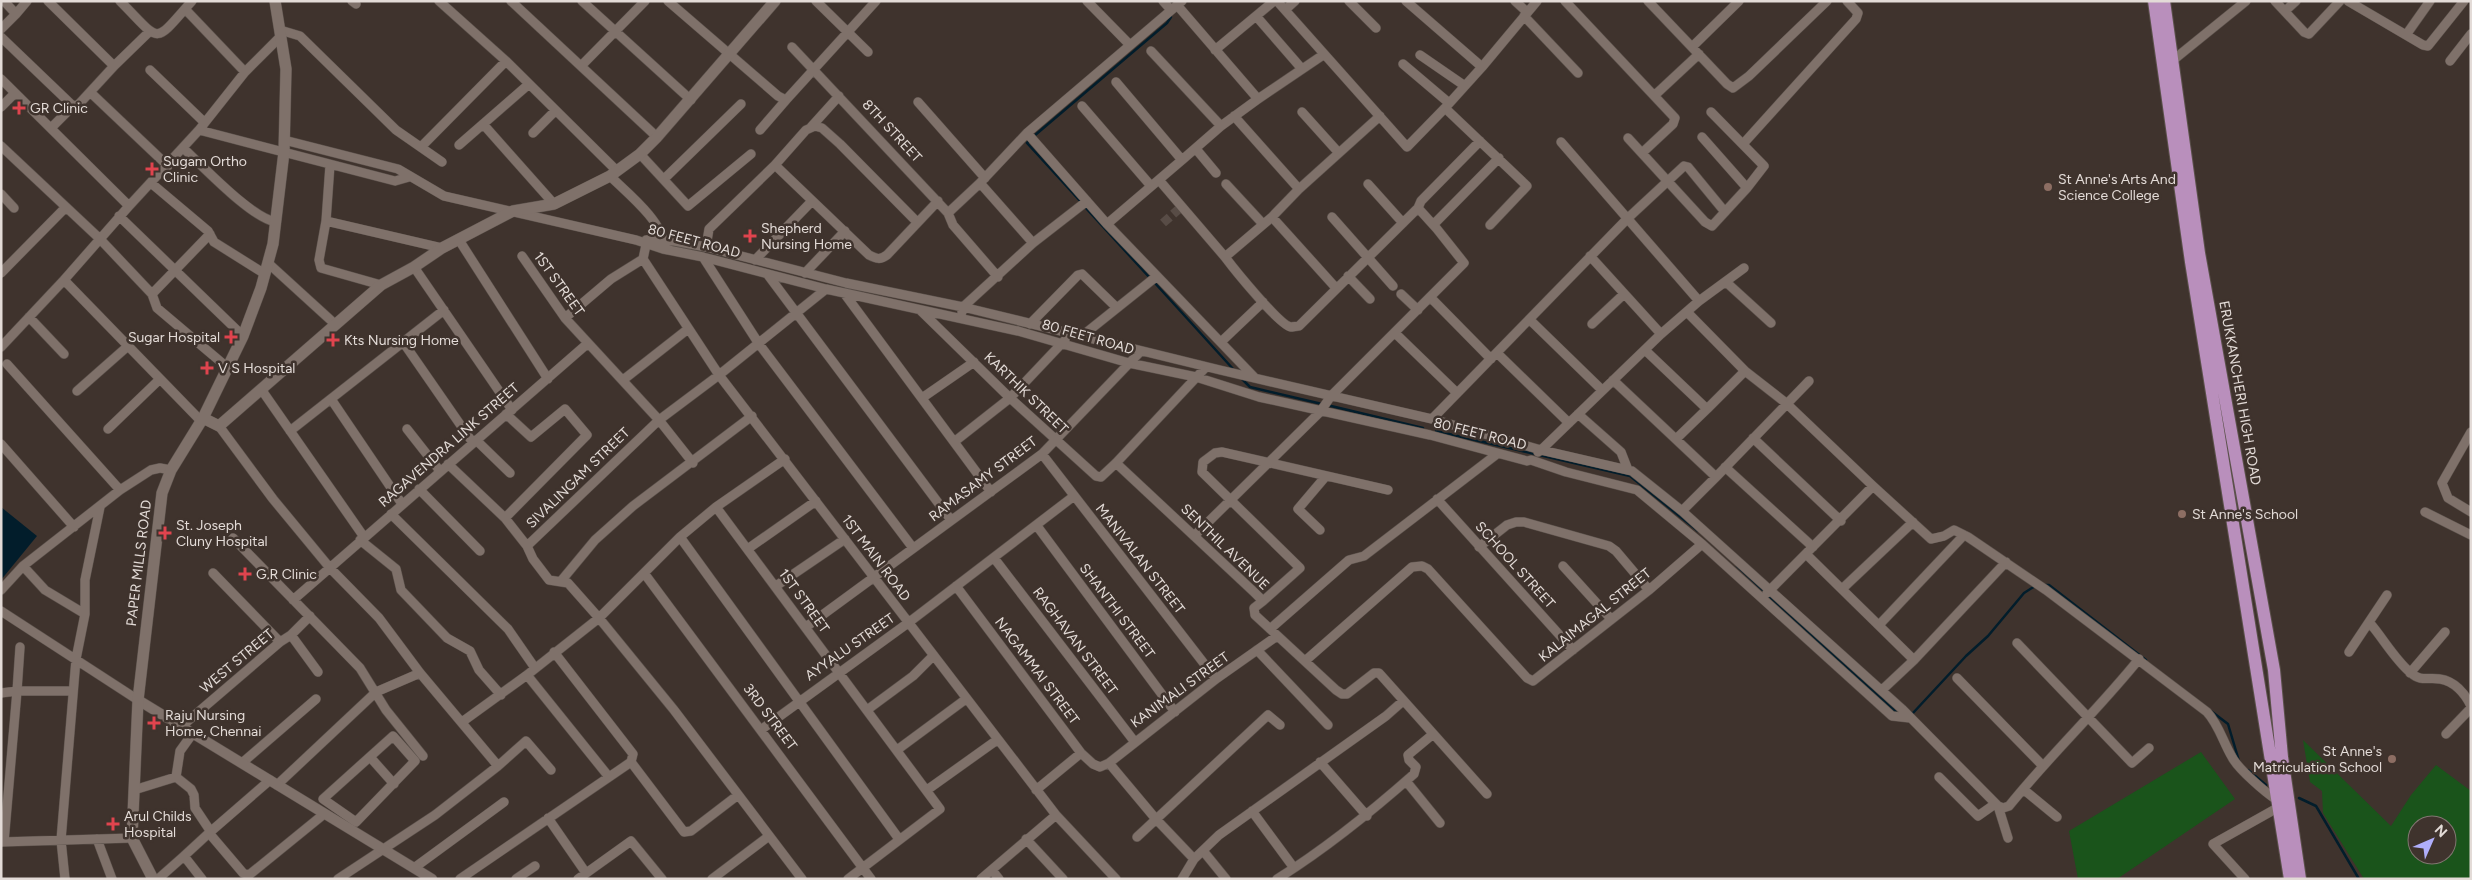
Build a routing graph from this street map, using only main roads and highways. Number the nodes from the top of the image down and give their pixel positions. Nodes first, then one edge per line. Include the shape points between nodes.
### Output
1 (275, 1) edge
2 (775, 1) edge
3 (2154, 1) edge
4 (2164, 1) edge
5 (2181, 155) junction
6 (202, 420) junction
7 (2277, 758) junction
8 (2281, 801) junction
9 (153, 879) edge
10 (2290, 879) edge
11 (2300, 879) edge

1 - 6 main road, PAPER MILLS ROAD via 286,69 284,152 276,222 266,269 243,336
2 - 6 main road via 691,100 640,154 614,173 554,204 513,212 442,248 381,285 219,426
3 - 5 main road
4 - 5 main road, ERUKKANCHERI HIGH ROAD
5 - 7 main road, ERUKKANCHERI HIGH ROAD via 2274,670
6 - 9 main road, PAPER MILLS ROAD via 171,470 162,493 138,700 132,838
7 - 8 main road, ERUKKANCHERI HIGH ROAD
7 - 8 main road
8 - 10 main road
8 - 11 main road, ERUKKANCHERI HIGH ROAD

